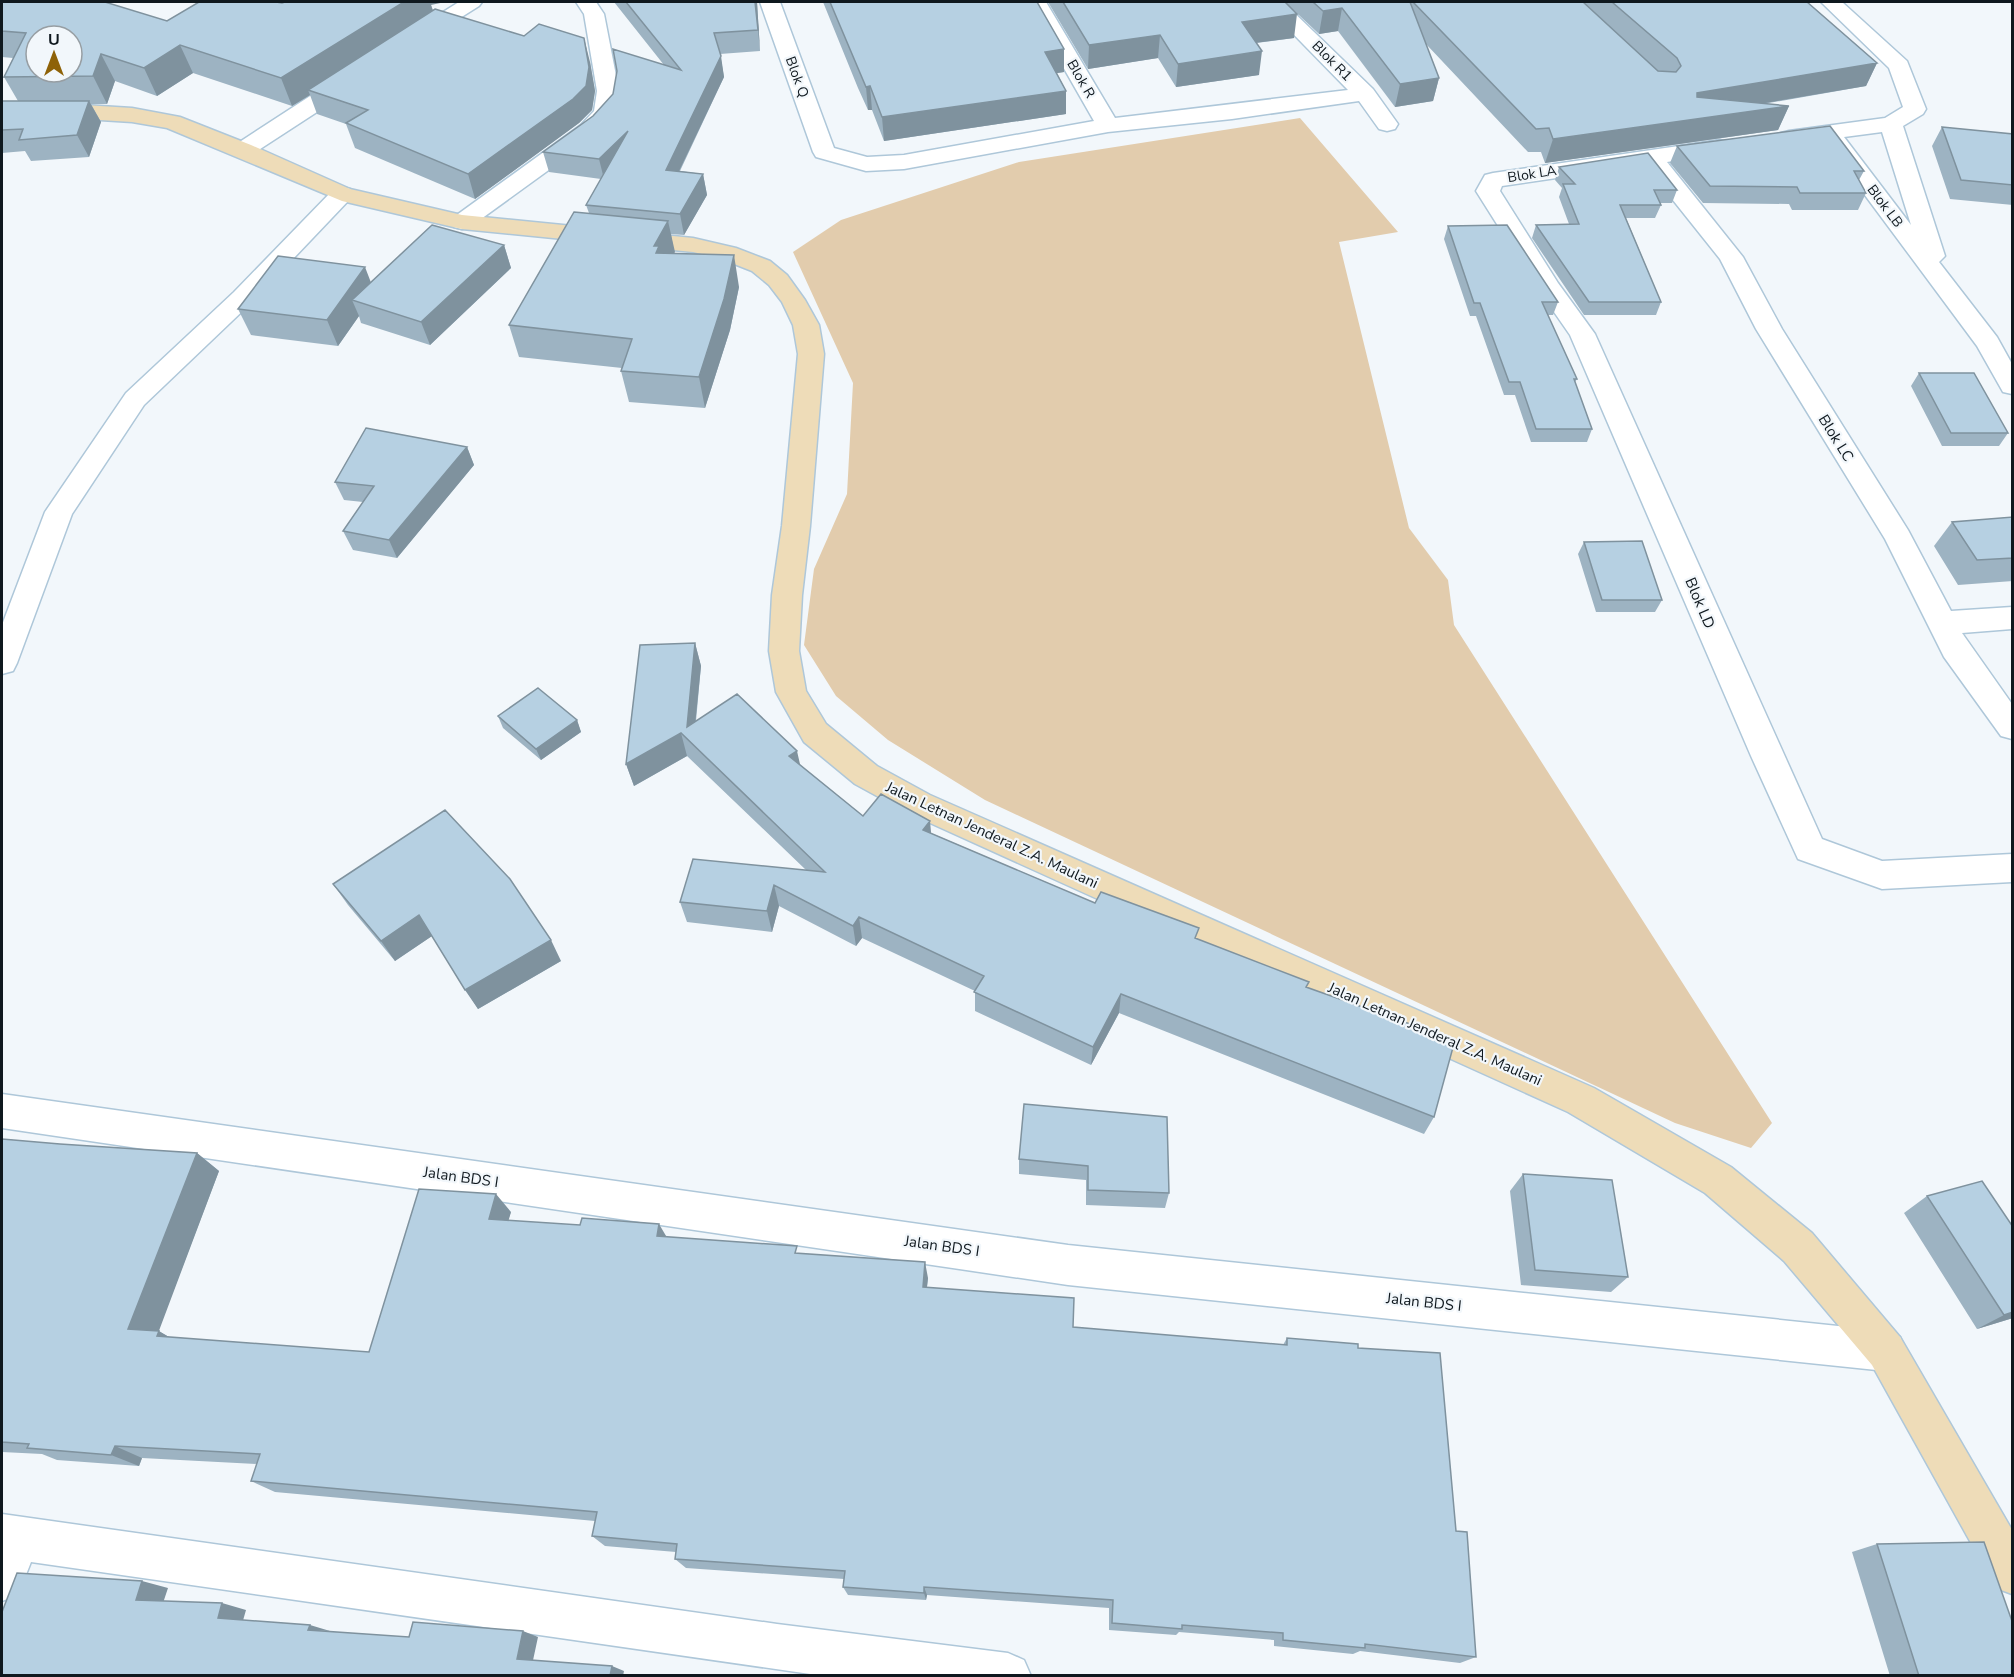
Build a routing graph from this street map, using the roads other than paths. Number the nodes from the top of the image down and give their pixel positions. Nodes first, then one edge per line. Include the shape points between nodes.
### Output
1 (472, 2) edge
2 (586, 2) edge
3 (770, 2) edge
4 (1036, 2) edge
5 (1272, 2) edge
6 (1831, 2) edge
7 (394, 52) edge
8 (366, 70) edge
9 (1365, 94) junction
10 (2, 114) edge
11 (1891, 123) junction
12 (1387, 124) dead end
13 (1108, 125) junction
14 (1829, 132) junction
15 (1772, 140) edge
16 (1737, 145) edge
17 (243, 150) junction
18 (1650, 156) junction
19 (1493, 180) joint
20 (342, 194) junction
21 (462, 222) junction
22 (1940, 279) junction
23 (2013, 386) edge
24 (2013, 618) edge
25 (1942, 623) junction
26 (2, 663) edge
27 (2013, 727) edge
28 (2013, 868) edge
29 (2, 1111) edge
30 (1886, 1351) junction
31 (10, 1537) edge
32 (2013, 1572) edge
33 (2, 1579) edge
34 (1008, 1676) edge

1 - 7 street
2 - 21 street via 594,15 608,91 605,113 589,130
3 - 13 street, Blok Q via 824,152 866,164 904,162
4 - 13 street, Blok R
5 - 9 street, Blok R1
6 - 11 street via 1899,66 1915,109
8 - 17 street
9 - 12 street, Blok R1
9 - 13 street
10 - 17 street, Jalan Letnan Jenderal Z.A. Maulani via 132,115 172,122
11 - 14 street
11 - 22 street, Blok LB
14 - 15 street
14 - 22 street, Blok LB
16 - 18 street, Blok LA
17 - 20 street, Jalan Letnan Jenderal Z.A. Maulani
18 - 19 street, Blok LA
18 - 25 street, Blok LC via 1731,257 1768,329 1898,537
19 - 28 street, Blok LD via 1488,191 1582,334 1810,849 1882,875
20 - 21 street, Jalan Letnan Jenderal Z.A. Maulani
20 - 26 street via 243,297 135,399 59,512
21 - 30 street, Jalan Letnan Jenderal Z.A. Maulani via 693,245 727,253 761,266 793,300 806,325 811,354 784,651 791,692 815,733 866,776 920,804 1581,1100 1718,1180 1798,1247
22 - 23 street, Blok LB via 1988,343
24 - 25 street
25 - 27 street, Blok LC via 1955,649
29 - 30 street, Jalan BDS I via 1068,1265
30 - 32 street, Jalan Letnan Jenderal Z.A. Maulani
31 - 33 street
31 - 34 street via 777,1647

